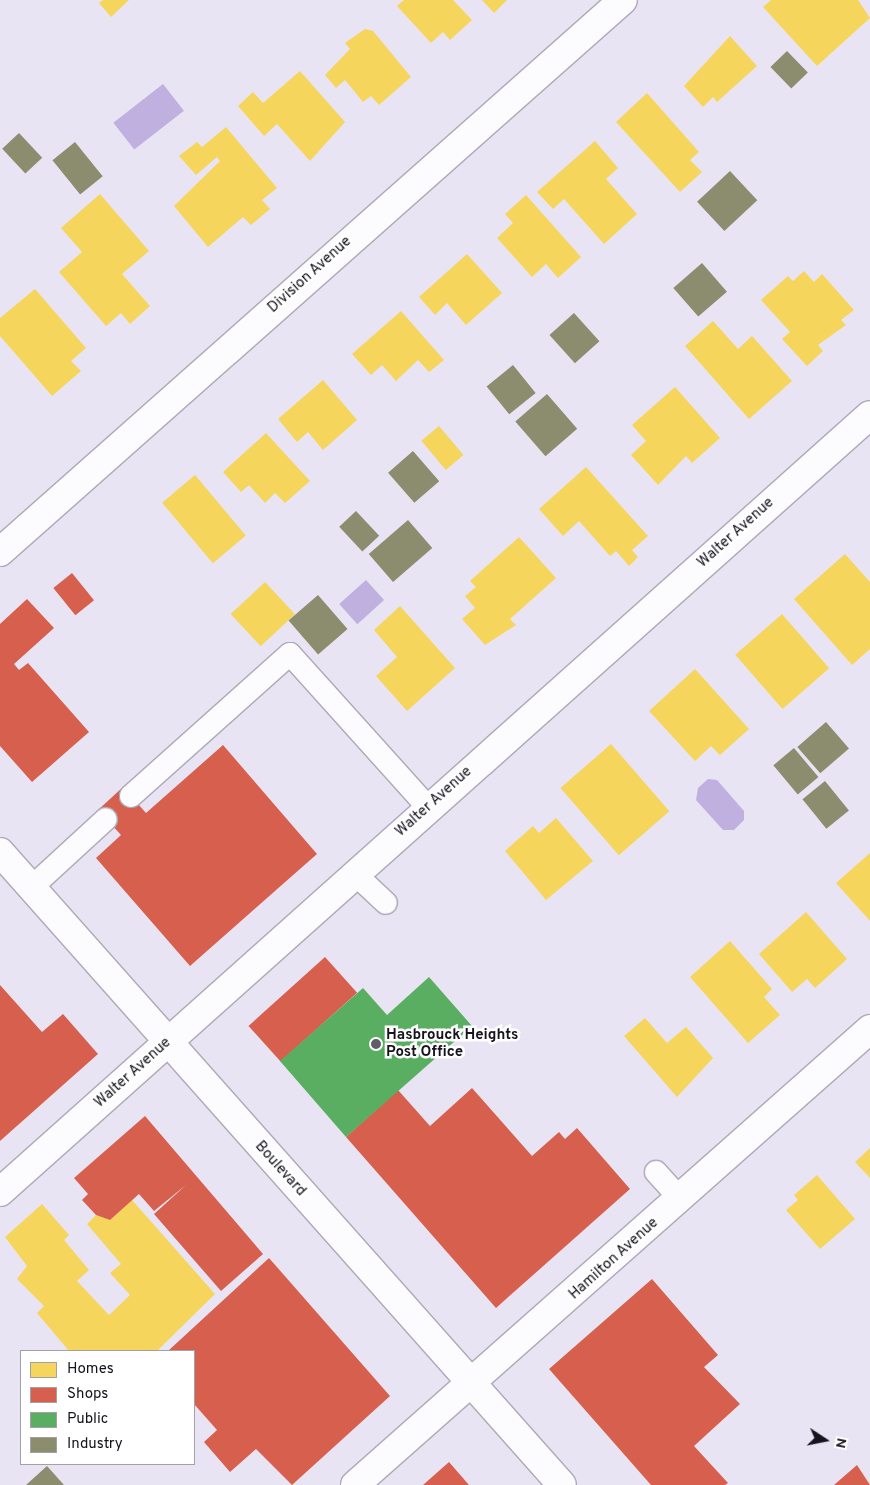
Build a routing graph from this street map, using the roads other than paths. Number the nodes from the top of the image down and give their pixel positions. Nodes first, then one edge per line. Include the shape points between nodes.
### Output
1 (623, 0) edge
2 (870, 415) edge
3 (0, 552) edge
4 (131, 796) dead end
5 (428, 807) junction
6 (106, 819) dead end
7 (0, 852) edge
8 (355, 874) junction
9 (32, 887) junction
10 (386, 904) dead end
11 (870, 1029) edge
12 (166, 1042) junction
13 (656, 1172) dead end
14 (0, 1192) edge
15 (680, 1199) junction
16 (472, 1383) junction
17 (355, 1485) edge
18 (562, 1485) edge

1 - 3 street, Division Avenue
2 - 5 street, Walter Avenue
4 - 5 lane via 290,654
5 - 8 street, Walter Avenue
6 - 9 lane
7 - 9 street, Boulevard
8 - 10 lane
8 - 12 street, Walter Avenue
9 - 12 street, Boulevard
11 - 15 street, Hamilton Avenue
12 - 14 street, Walter Avenue
12 - 16 street, Boulevard
13 - 15 lane
15 - 16 street, Hamilton Avenue
16 - 17 street, Hamilton Avenue
16 - 18 street, Boulevard

